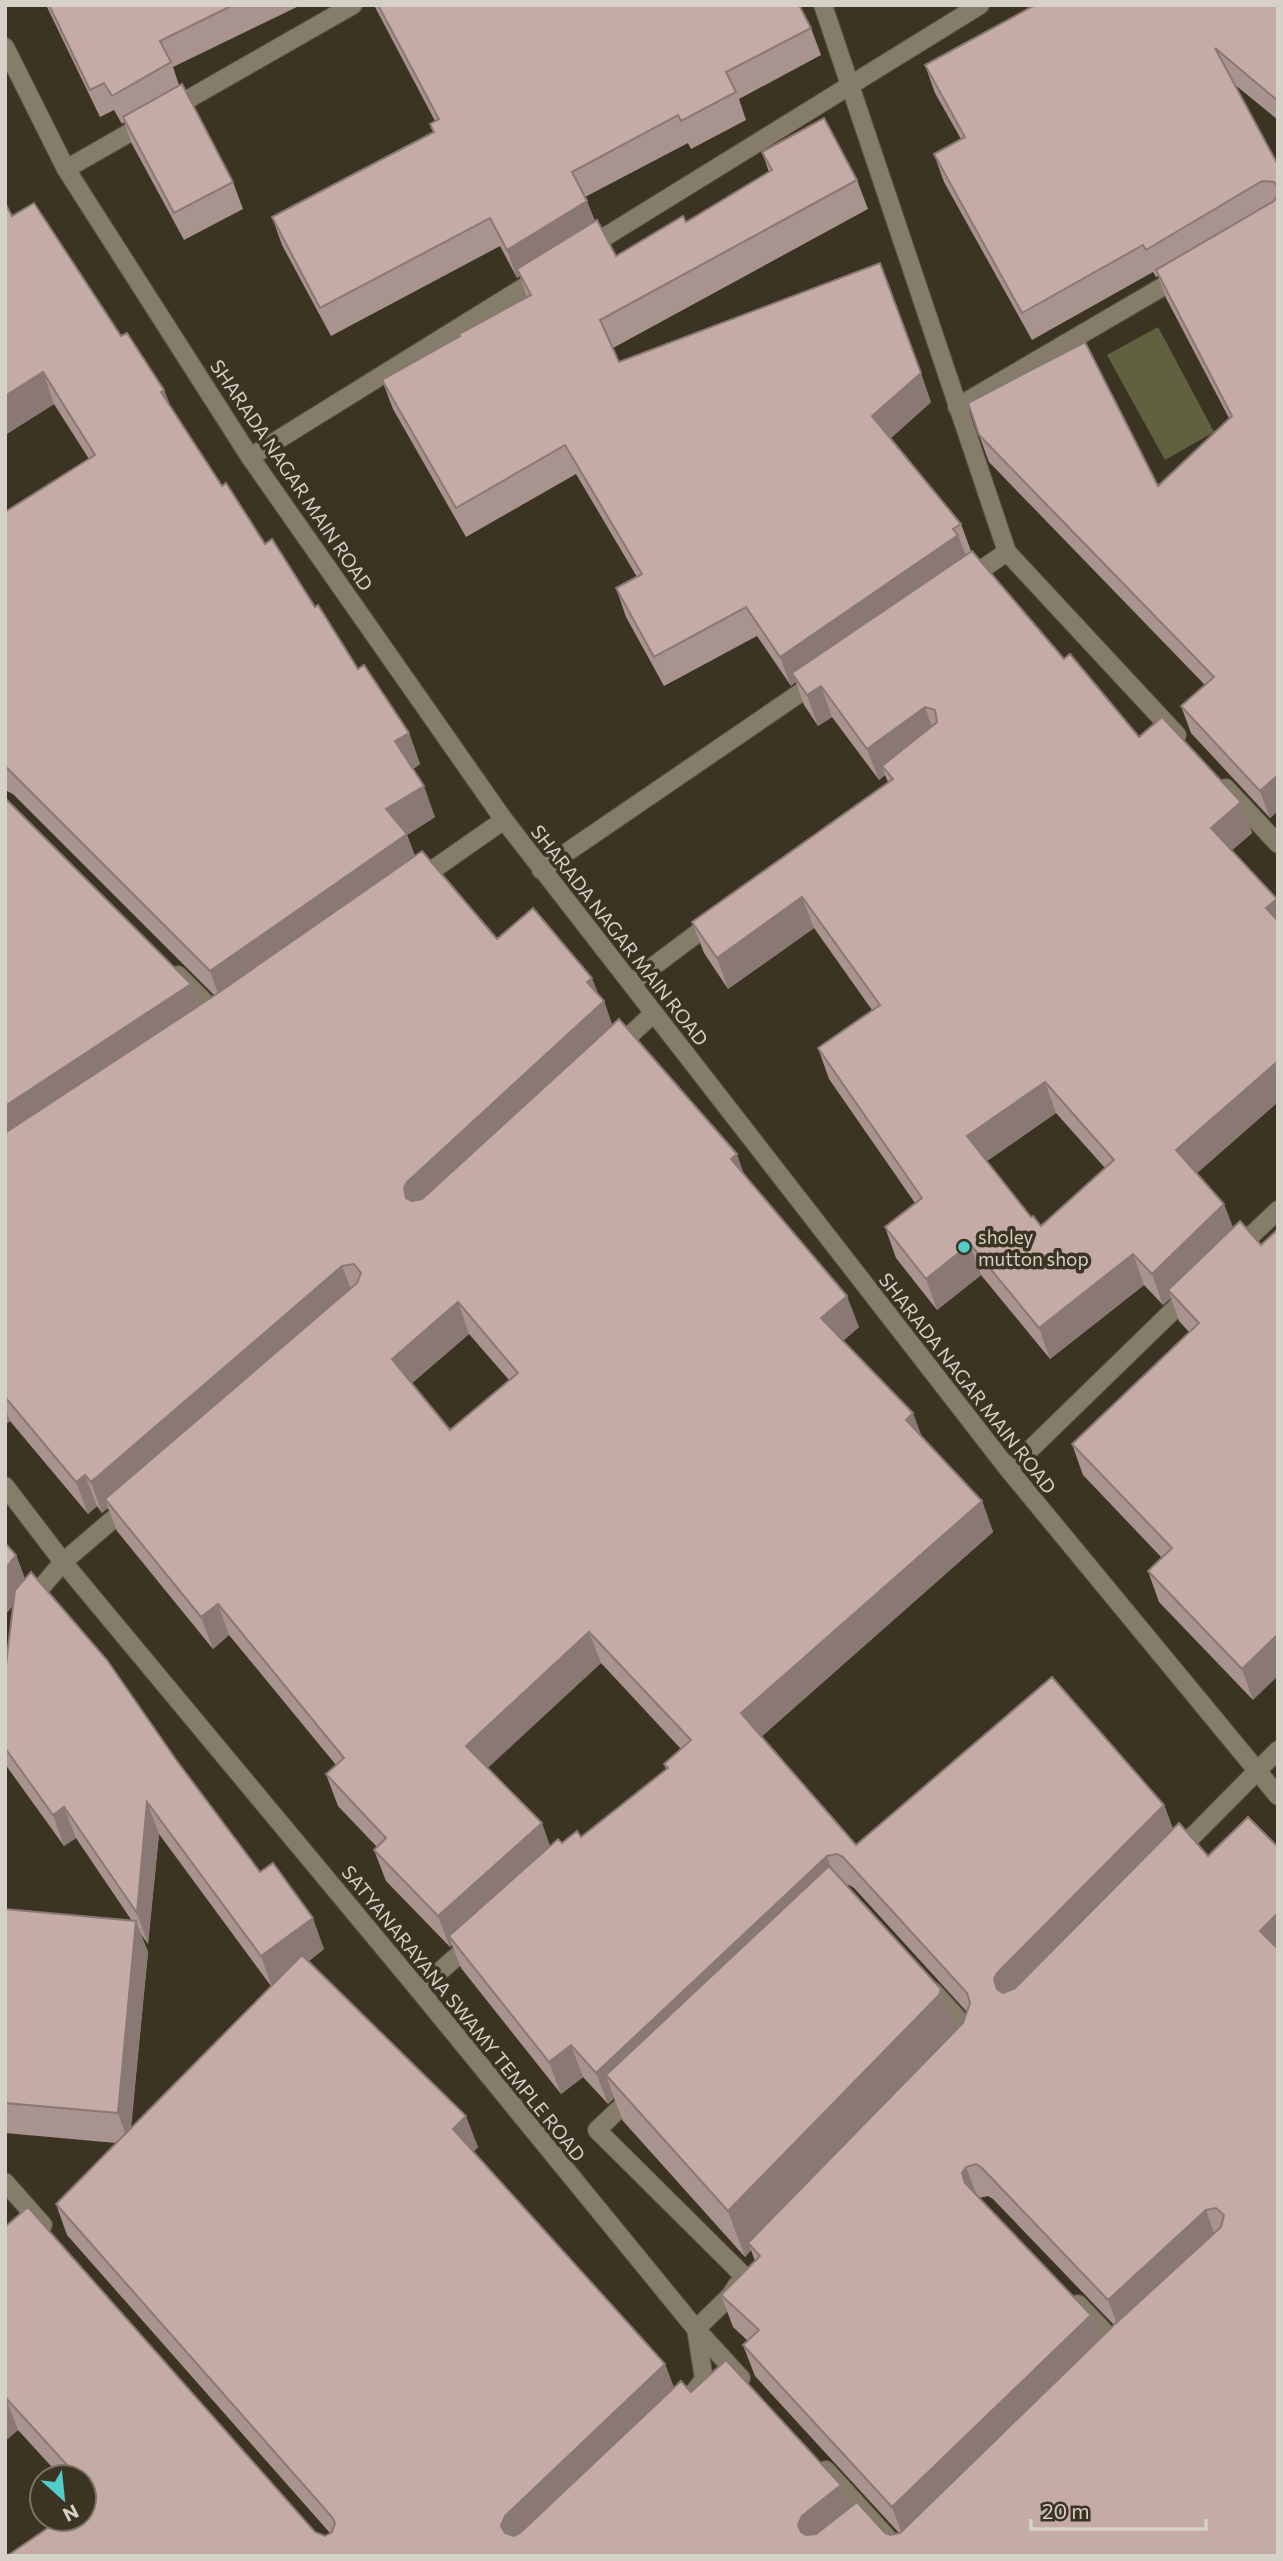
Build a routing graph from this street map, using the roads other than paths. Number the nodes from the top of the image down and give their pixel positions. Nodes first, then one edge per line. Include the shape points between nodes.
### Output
1 (354, 5) edge
2 (823, 5) edge
3 (980, 5) edge
4 (5, 47) edge
5 (851, 85) junction
6 (66, 169) junction
7 (1195, 268) edge
8 (957, 407) junction
9 (250, 457) junction
10 (1007, 552) junction
11 (950, 590) edge
12 (836, 668) edge
13 (1184, 743) edge
14 (1212, 773) edge
15 (504, 820) junction
16 (1278, 844) edge
17 (541, 870) junction
18 (402, 891) edge
19 (730, 908) edge
20 (161, 958) edge
21 (631, 983) junction
22 (654, 1013) junction
23 (220, 1017) edge
24 (604, 1058) edge
25 (1278, 1210) edge
26 (1009, 1470) junction
27 (5, 1486) edge
28 (140, 1496) edge
29 (63, 1562) junction
30 (16, 1617) edge
31 (1278, 1750) edge
32 (1257, 1771) junction
33 (1278, 1796) edge
34 (1161, 1868) edge
35 (490, 1927) edge
36 (917, 1973) edge
37 (419, 1990) junction
38 (958, 2057) edge
39 (647, 2083) edge
40 (5, 2182) edge
41 (51, 2234) edge
42 (1061, 2287) edge
43 (696, 2329) junction
44 (1119, 2348) edge
45 (751, 2389) edge
46 (674, 2416) edge
47 (815, 2458) edge
48 (907, 2552) edge

1 - 6 street
2 - 5 street
3 - 5 street
4 - 6 street, SHARADA NAGAR MAIN ROAD
5 - 8 street
5 - 9 street
6 - 9 street, SHARADA NAGAR MAIN ROAD
7 - 8 street
8 - 10 street
9 - 15 street, SHARADA NAGAR MAIN ROAD
10 - 11 street
10 - 13 street
12 - 17 street
14 - 16 street
15 - 17 street, SHARADA NAGAR MAIN ROAD
15 - 18 street
17 - 21 street, SHARADA NAGAR MAIN ROAD
19 - 21 street
20 - 23 street
21 - 22 street, SHARADA NAGAR MAIN ROAD
22 - 24 street
22 - 26 street, SHARADA NAGAR MAIN ROAD
25 - 26 street
26 - 32 street, SHARADA NAGAR MAIN ROAD
27 - 29 street, SATYANARAYANA SWAMY TEMPLE ROAD
28 - 29 street
29 - 30 street
29 - 37 street, SATYANARAYANA SWAMY TEMPLE ROAD
31 - 32 street
32 - 33 street, SHARADA NAGAR MAIN ROAD
32 - 34 street
35 - 37 street
36 - 38 street via 970,2032
37 - 43 street, SATYANARAYANA SWAMY TEMPLE ROAD
39 - 43 street via 597,2130 748,2270
40 - 41 street
42 - 44 street
43 - 45 street, SATYANARAYANA SWAMY TEMPLE ROAD
43 - 46 street via 704,2379
47 - 48 street via 865,2522

